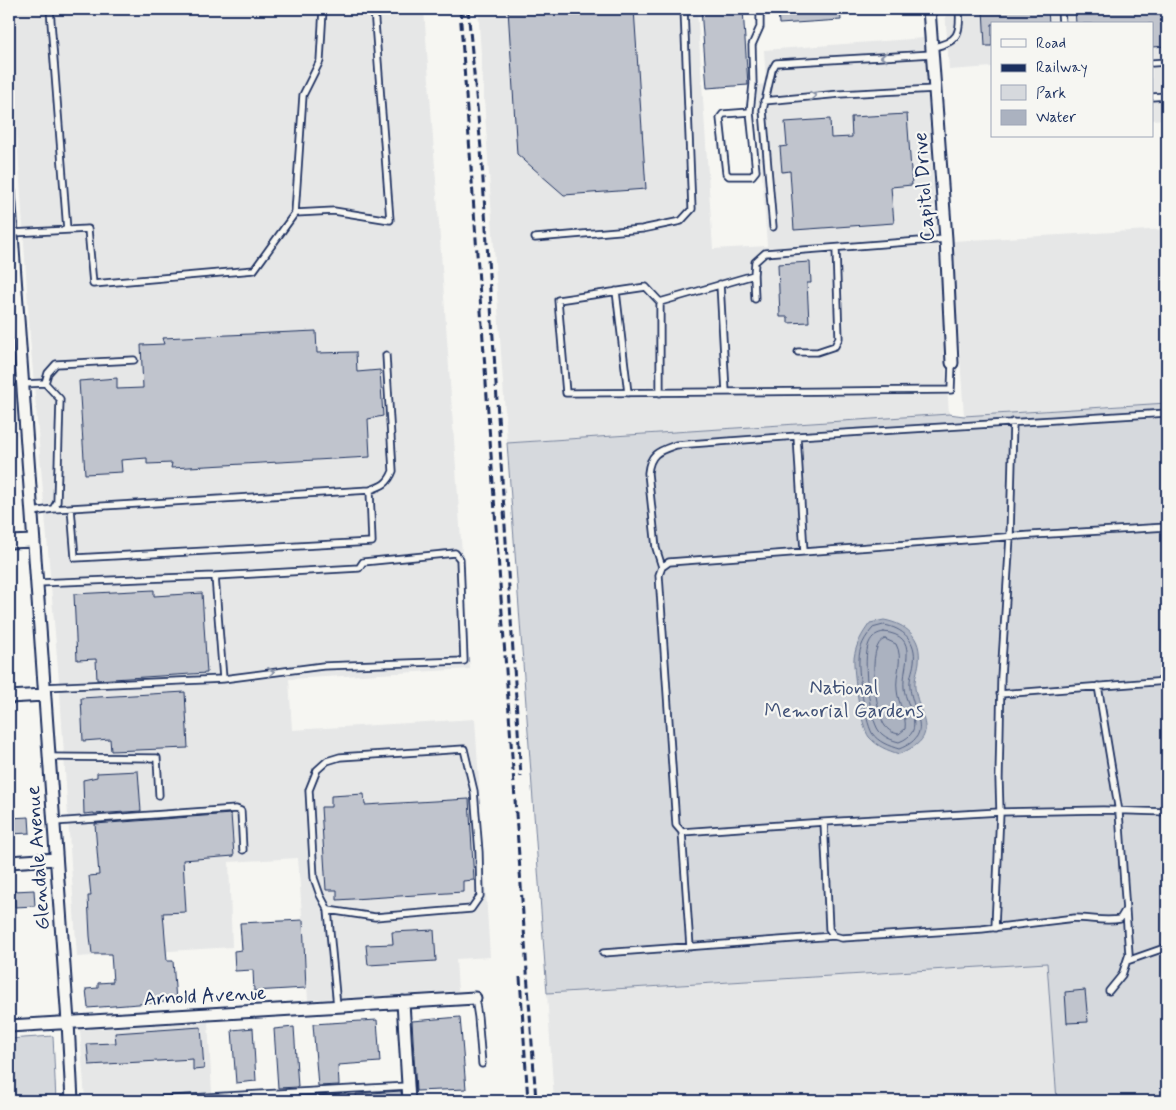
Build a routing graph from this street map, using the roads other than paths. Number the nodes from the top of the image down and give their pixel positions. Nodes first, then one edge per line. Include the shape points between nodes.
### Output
1 (50, 9) edge
2 (323, 9) edge
3 (374, 9) edge
4 (684, 9) edge
5 (760, 9) edge
6 (929, 9) edge
7 (959, 9) edge
8 (1061, 9) edge
9 (1062, 22) edge
10 (932, 51) junction
11 (1167, 62) edge
12 (1154, 63) edge
13 (935, 89) junction
14 (1167, 96) edge
15 (1154, 97) edge
16 (764, 101) junction
17 (750, 112) junction
18 (9, 192) edge
19 (295, 213) junction
20 (773, 227) dead end
21 (67, 230) junction
22 (12, 232) junction
23 (534, 238) dead end
24 (946, 239) junction
25 (836, 249) junction
26 (754, 275) junction
27 (720, 284) junction
28 (616, 291) junction
29 (755, 299) dead end
30 (660, 302) junction
31 (14, 336) edge
32 (798, 352) dead end
33 (386, 355) dead end
34 (134, 360) dead end
35 (952, 364) joint
36 (45, 383) junction
37 (23, 384) junction
38 (726, 392) junction
39 (628, 393) junction
40 (660, 393) junction
41 (1167, 413) edge
42 (1014, 422) junction
43 (797, 436) junction
44 (370, 490) junction
45 (71, 508) junction
46 (53, 509) junction
47 (32, 512) junction
48 (1167, 527) edge
49 (1010, 537) junction
50 (34, 541) junction
51 (9, 542) edge
52 (804, 552) junction
53 (662, 567) junction
54 (215, 576) junction
55 (37, 583) junction
56 (222, 679) junction
57 (1167, 681) edge
58 (1098, 686) junction
59 (44, 691) junction
60 (1000, 694) junction
61 (9, 697) edge
62 (49, 757) junction
63 (159, 795) dead end
64 (1000, 812) junction
65 (1119, 812) junction
66 (1167, 812) edge
67 (54, 822) junction
68 (824, 822) junction
69 (682, 832) junction
70 (243, 850) dead end
71 (56, 859) junction
72 (9, 862) edge
73 (1126, 909) junction
74 (328, 910) junction
75 (995, 928) junction
76 (834, 936) junction
77 (690, 947) junction
78 (1167, 947) edge
79 (603, 953) dead end
80 (1127, 961) junction
81 (1109, 991) dead end
82 (475, 998) joint
83 (403, 1002) junction
84 (337, 1006) junction
85 (68, 1022) junction
86 (9, 1026) edge
87 (482, 1064) dead end
88 (408, 1086) junction
89 (188, 1100) edge
90 (72, 1101) edge
91 (135, 1101) edge
92 (409, 1101) edge

1 - 21 lane
2 - 19 lane via 320,61 303,95
3 - 19 lane via 390,220 334,211
4 - 23 lane via 692,209 681,221 642,229
5 - 17 lane via 760,27 752,45
6 - 10 street, Capitol Drive
7 - 10 lane via 960,25 956,36
8 - 9 lane
10 - 13 street, Capitol Drive
10 -> 16 lane via 776,63
11 - 12 lane
16 -> 13 lane
13 - 24 street, Capitol Drive
14 - 15 lane
16 - 20 lane
17 - 17 lane via 756,171 752,176 729,176 726,173 720,118 723,114
18 - 22 street, Glendale Avenue
19 - 21 lane via 254,270 94,284 88,229
21 - 22 lane
22 - 31 street, Glendale Avenue
24 - 25 lane
24 - 35 street, Capitol Drive
25 - 26 lane via 765,254 756,262
25 - 32 lane via 839,338 835,346 817,352
26 - 27 lane
26 - 29 lane
27 - 30 lane
27 - 38 lane
28 - 30 lane via 646,287
28 - 39 lane
28 - 39 lane via 558,300 566,394
30 - 40 lane
31 - 37 street, Glendale Avenue
33 - 44 lane via 393,471 383,486
34 - 36 lane via 56,364
35 - 38 lane via 951,390
36 - 37 lane
36 - 46 lane via 60,399 57,502
37 - 47 street, Glendale Avenue
38 - 40 lane
39 - 40 lane
41 - 42 lane
42 - 43 lane
42 - 49 lane
43 - 52 lane
43 - 53 lane via 676,445 659,451 649,462 648,473 656,548
44 - 45 lane
44 - 45 lane via 372,542 75,558
45 - 46 lane
46 - 47 lane
47 - 50 street, Glendale Avenue
48 - 49 lane
49 - 52 lane
49 - 60 lane
50 - 51 street
50 - 55 street, Glendale Avenue
52 - 53 lane via 669,562
53 - 69 lane via 659,575 675,816 676,825
54 - 55 lane
54 - 56 lane
56 -> 54 lane via 323,666 464,661 460,559 456,553 363,562 359,568
55 - 59 street, Glendale Avenue
56 - 59 lane
57 - 58 lane
58 - 60 lane
58 - 65 lane
59 - 61 street
59 - 62 street, Glendale Avenue
60 - 64 lane
62 - 63 lane via 157,758
62 - 67 street, Glendale Avenue
64 - 65 lane
64 - 68 lane
64 - 75 lane
65 - 66 lane
65 - 73 lane
67 - 70 lane via 236,809 240,811
67 - 71 street, Glendale Avenue
68 - 69 lane
68 - 76 lane via 829,929
69 - 77 lane
71 - 72 street
71 - 85 street, Glendale Avenue
73 - 75 lane via 1120,919 1109,921 1075,918
73 - 80 lane
74 - 74 lane via 314,878 309,790 317,770 340,757 464,749 474,791 479,852 480,896 471,909 375,917
74 - 84 lane
75 - 76 lane
76 - 77 lane
77 - 79 lane
78 - 80 lane
80 - 81 lane via 1122,975
82 - 83 street, Arnold Avenue
82 - 87 lane
83 - 84 street, Arnold Avenue
83 - 88 street
84 - 85 street, Arnold Avenue
85 - 86 street, Arnold Avenue
85 - 90 street, Glendale Avenue
88 - 89 lane
88 - 92 street
89 - 91 lane

